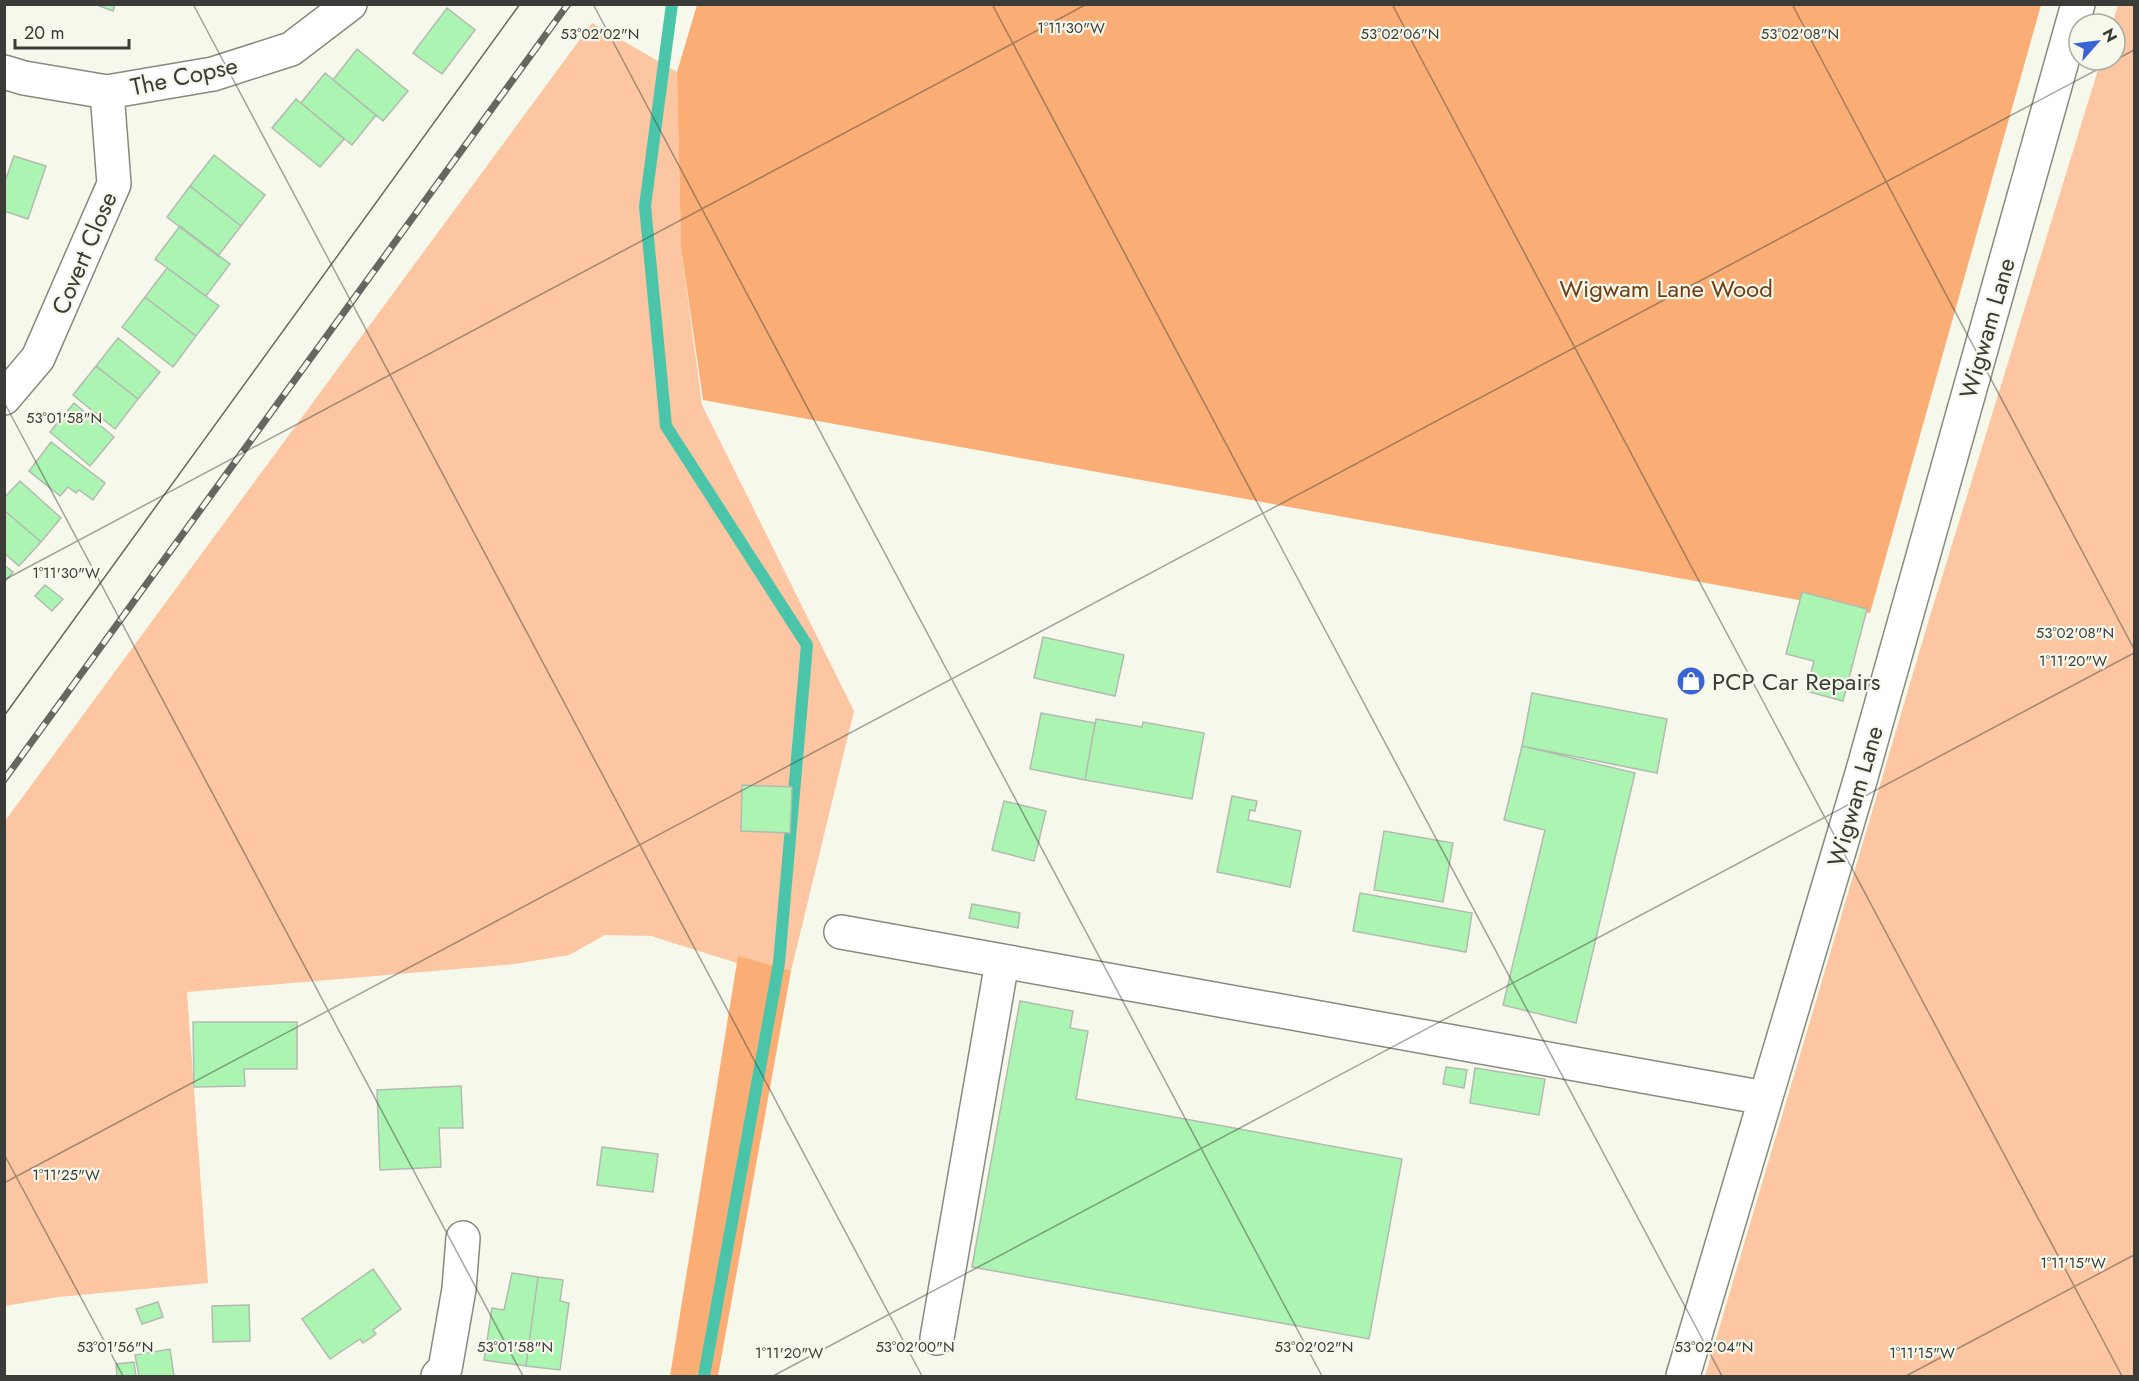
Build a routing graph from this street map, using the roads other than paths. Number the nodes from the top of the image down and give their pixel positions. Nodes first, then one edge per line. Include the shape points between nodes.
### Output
1 (350, 4) edge
2 (2078, 4) edge
3 (4, 72) edge
4 (107, 92) junction
5 (4, 398) edge
6 (841, 932) dead end
7 (1002, 962) junction
8 (1765, 1098) junction
9 (463, 1238) dead end
10 (937, 1338) dead end
11 (438, 1377) edge
12 (1683, 1377) edge

1 - 4 street, The Copse via 291,49 213,74
2 - 8 street, Wigwam Lane via 1861,777
3 - 4 street, The Copse
4 - 5 street, Covert Close via 114,184 38,358
6 - 7 street
7 - 8 street
7 - 10 street
8 - 12 street, Wigwam Lane
9 - 11 street via 445,1369

